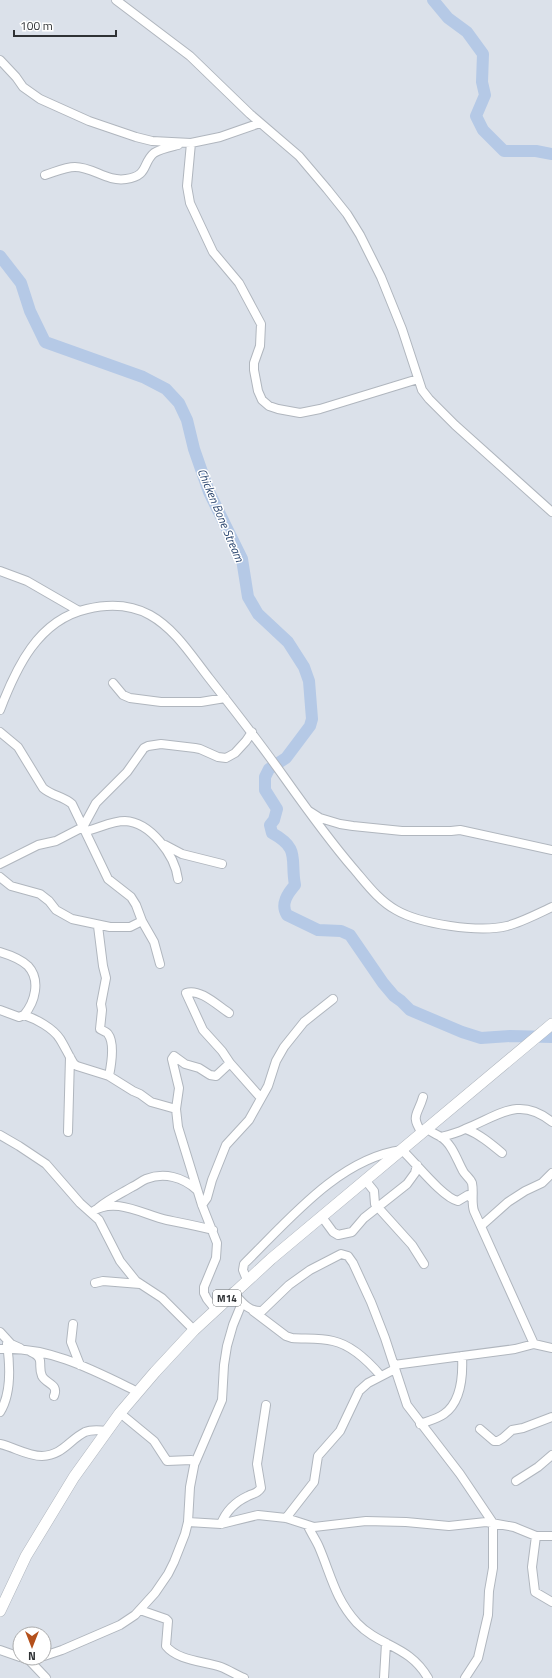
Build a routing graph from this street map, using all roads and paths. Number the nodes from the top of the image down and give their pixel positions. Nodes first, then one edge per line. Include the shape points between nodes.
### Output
1 (116, 0) edge
2 (0, 60) edge
3 (260, 123) junction
4 (191, 143) junction
5 (182, 144) junction
6 (45, 175) dead end
7 (418, 379) junction
8 (552, 512) edge
9 (0, 571) edge
10 (79, 611) junction
11 (113, 683) dead end
12 (225, 698) junction
13 (0, 710) edge
14 (0, 732) edge
15 (252, 732) junction
16 (306, 809) junction
17 (84, 829) junction
18 (159, 842) junction
19 (552, 850) edge
20 (0, 864) edge
21 (222, 864) dead end
22 (0, 877) edge
23 (178, 879) dead end
24 (552, 908) edge
25 (142, 921) junction
26 (98, 926) junction
27 (0, 952) edge
28 (160, 964) dead end
29 (333, 1000) dead end
30 (0, 1010) edge
31 (229, 1013) dead end
32 (24, 1015) junction
33 (550, 1026) edge
34 (70, 1057) junction
35 (230, 1063) junction
36 (109, 1076) junction
37 (423, 1096) dead end
38 (261, 1098) junction
39 (176, 1109) junction
40 (552, 1122) edge
41 (466, 1129) junction
42 (425, 1131) junction
43 (68, 1132) dead end
44 (0, 1136) edge
45 (441, 1137) junction
46 (402, 1150) junction
47 (502, 1153) dead end
48 (417, 1165) junction
49 (552, 1173) edge
50 (366, 1181) junction
51 (198, 1190) junction
52 (471, 1198) junction
53 (202, 1206) junction
54 (378, 1207) junction
55 (95, 1210) junction
56 (322, 1217) junction
57 (481, 1226) junction
58 (213, 1230) junction
59 (424, 1264) dead end
60 (247, 1280) junction
61 (95, 1283) dead end
62 (140, 1284) junction
63 (233, 1292) junction
64 (242, 1303) junction
65 (215, 1309) junction
66 (253, 1311) junction
67 (73, 1324) dead end
68 (194, 1330) junction
69 (0, 1332) edge
70 (6, 1339) junction
71 (534, 1344) junction
72 (4, 1348) edge
73 (552, 1348) edge
74 (25, 1349) junction
75 (462, 1356) junction
76 (80, 1365) junction
77 (395, 1367) junction
78 (381, 1376) junction
79 (138, 1392) junction
80 (54, 1396) dead end
81 (266, 1405) dead end
82 (0, 1412) edge
83 (120, 1414) junction
84 (552, 1417) edge
85 (420, 1424) junction
86 (480, 1429) dead end
87 (107, 1430) junction
88 (0, 1444) edge
89 (552, 1455) edge
90 (195, 1463) junction
91 (516, 1480) dead end
92 (286, 1518) junction
93 (188, 1522) junction
94 (493, 1523) junction
95 (221, 1524) junction
96 (308, 1526) junction
97 (552, 1532) edge
98 (536, 1536) junction
99 (552, 1536) edge
100 (552, 1602) edge
101 (140, 1610) junction
102 (0, 1611) edge
103 (386, 1643) junction
104 (0, 1650) edge
105 (52, 1653) edge
106 (12, 1654) edge
107 (35, 1666) edge
108 (46, 1678) edge
109 (244, 1678) edge
110 (384, 1678) edge
111 (428, 1678) edge
112 (465, 1678) edge

1 - 3 street via 190,56
2 - 5 street via 23,87 40,99 106,128 152,141
3 - 4 street via 220,137
3 - 7 street via 299,156 343,209 360,235 388,294
4 - 5 street
4 - 7 street via 187,186 190,204 213,252 239,283 261,324 260,346 254,370 262,400 269,406 300,413
5 - 6 street via 154,153 140,174 127,179 112,179 76,167
7 - 8 street via 422,390 433,404
9 - 10 street via 27,581
10 - 12 street via 125,606 150,616 177,637
10 - 13 street via 54,625 36,642 18,668
11 - 12 street via 123,695 130,698 161,702 201,702
12 - 15 street
14 - 17 street via 18,747 49,794 72,804
15 - 16 street
15 - 17 street via 235,753 226,758 195,748 161,744 144,748 127,772 96,803
16 - 19 street via 320,818 340,824 402,831 460,830
16 - 24 street via 376,894 406,915 454,926 496,928
17 - 18 street via 133,822 147,830
17 - 20 street via 56,841 38,845
17 - 25 street via 108,879 133,899
18 - 21 street via 182,854
18 - 23 street via 174,861
22 - 26 street via 11,886 40,894 64,916
25 - 26 street via 130,927
25 - 28 street via 154,942
26 - 36 street via 106,978 100,1004 100,1029 109,1034 111,1040
27 - 32 street via 27,965 34,977 35,992 31,1005
29 - 38 street via 304,1022 292,1036 276,1062
30 - 32 street via 18,1017
31 - 35 street via 204,996 186,993 203,1030 222,1050
32 - 34 street via 55,1033
33 - 42 highway, M14
34 - 36 street via 77,1066
34 - 43 street
35 - 38 street
35 - 39 street via 216,1076 185,1064 174,1056 179,1088
36 - 39 street via 150,1102
37 - 42 street via 415,1118 416,1125
38 - 53 street via 249,1120 226,1145
39 - 51 street via 182,1144
40 - 41 street via 538,1112 522,1109 493,1115
41 - 45 street
41 - 47 street via 488,1141
42 - 45 street
42 - 46 highway, M14
44 - 55 street via 46,1164 80,1203
45 - 52 street via 451,1148 470,1181
46 - 48 street
46 - 50 highway, M14
46 - 60 street via 386,1152 328,1183 244,1264 243,1270
48 - 52 street via 451,1198 458,1201 465,1196
48 - 54 street via 411,1179
49 - 57 street via 542,1183 508,1202
50 - 54 street via 374,1191 374,1203
50 - 56 highway, M14
51 - 53 street
51 - 55 street via 189,1182 178,1178 154,1177 119,1193
52 - 57 street
53 - 58 street
54 - 56 street via 352,1232 342,1235 333,1232
54 - 59 street
55 - 58 street via 120,1207 132,1209
55 - 62 street via 120,1261
56 - 60 highway, M14
57 - 71 street
58 - 65 street via 217,1243 216,1258 204,1287 204,1294
60 - 63 highway, M14
61 - 62 street via 103,1281
62 - 68 street via 162,1298
63 - 64 street
63 - 65 highway, M14
64 - 66 street
64 - 90 street via 227,1346 222,1400
65 - 68 highway, M14
66 - 77 street via 265,1309 310,1270 337,1255 345,1254 371,1302
66 - 78 street via 286,1336 332,1340 344,1345 366,1360
67 - 76 street via 71,1342
68 - 79 highway, M14
69 - 70 street
70 - 72 street
70 - 74 street via 11,1344
71 - 73 street
71 - 75 street
72 - 74 street
72 - 82 street via 10,1375
74 - 76 street
74 - 80 street via 38,1355 42,1375 53,1385
75 - 77 street
75 - 85 street via 461,1380 452,1405 439,1417
76 - 79 street
77 - 78 street
77 - 85 street via 404,1398
78 - 92 street via 359,1390 340,1431 318,1456 314,1482
79 - 83 highway, M14
81 - 95 street via 257,1464 261,1488 230,1508
83 - 87 highway, M14
83 - 90 street via 154,1441 167,1461 191,1460
84 - 86 street via 512,1430 498,1441 494,1441
85 - 94 street via 460,1474
87 - 88 street via 85,1432 64,1449 42,1456
87 - 102 highway, M14 via 52,1512 26,1556
89 - 91 street
90 - 93 street
92 - 95 street via 258,1515
92 - 96 street
93 - 95 street
93 - 101 street via 168,1574
94 - 96 street via 449,1526 366,1521 323,1527
94 - 98 street via 514,1527
94 - 112 street via 493,1568 488,1614 478,1658
96 - 103 street via 344,1608 368,1633
97 - 99 street
98 - 99 street
98 - 100 street via 532,1567 535,1592
101 - 105 street via 120,1625
101 - 109 street via 168,1621 166,1646 170,1650 224,1668
103 - 110 street
103 - 111 street via 421,1666
104 - 106 street
107 - 108 street

